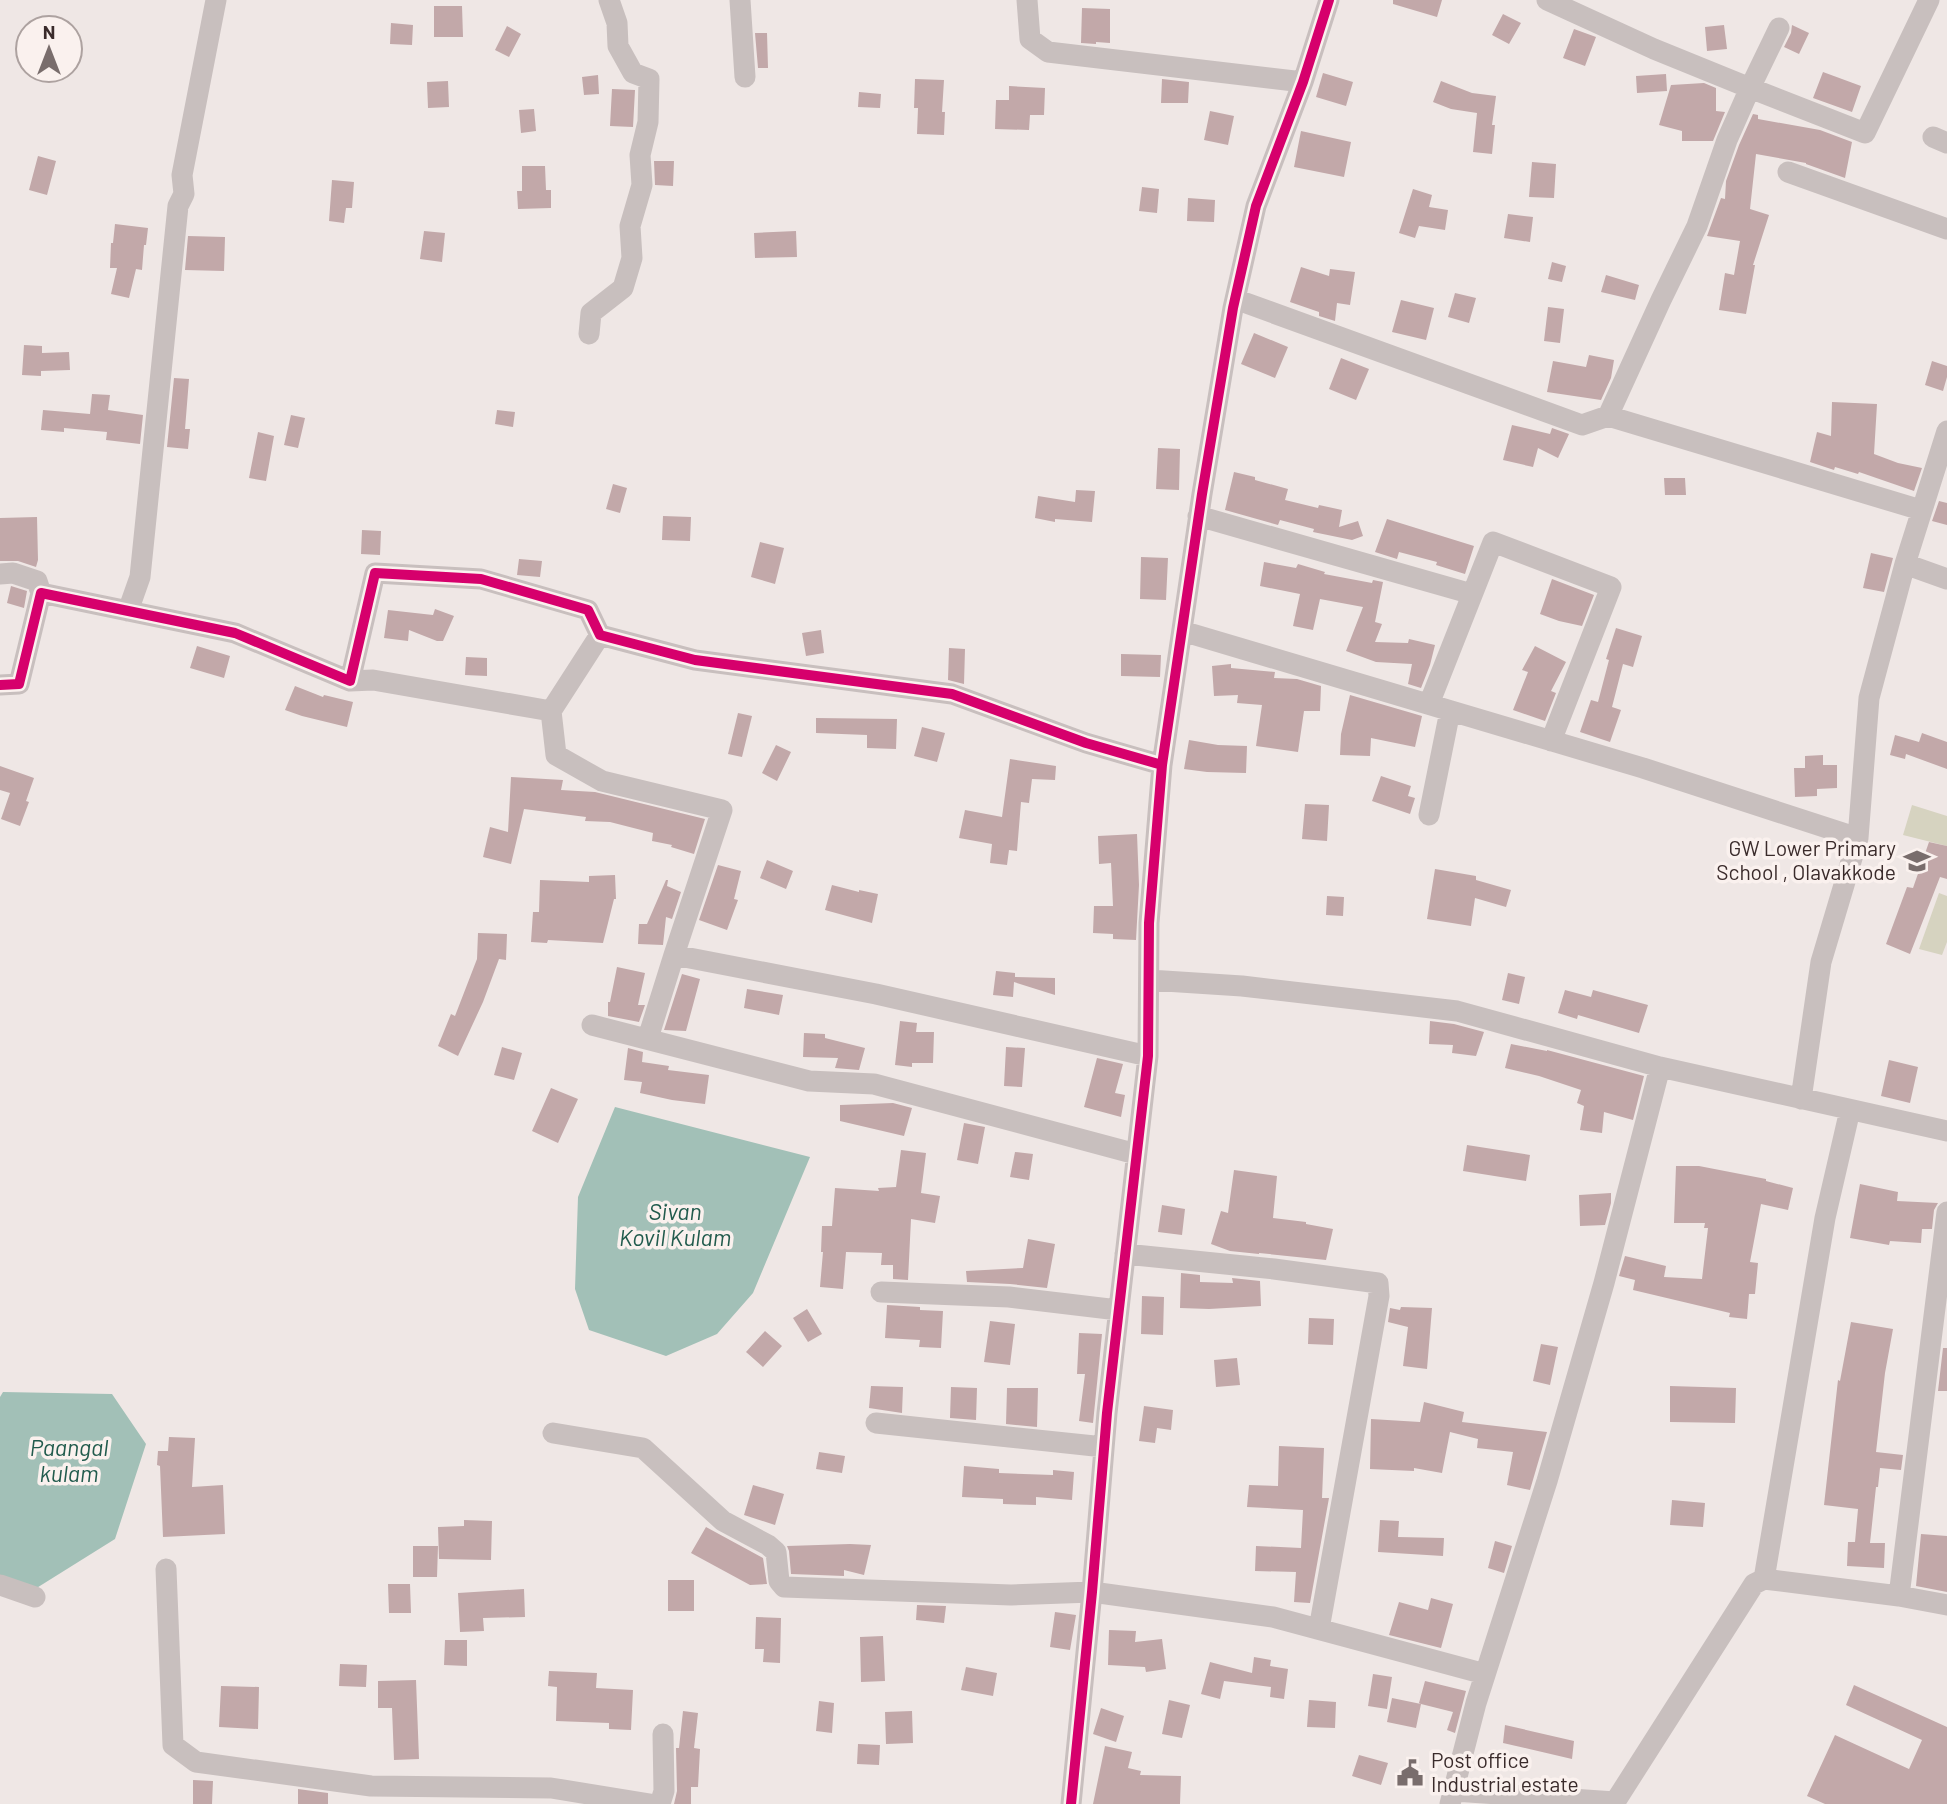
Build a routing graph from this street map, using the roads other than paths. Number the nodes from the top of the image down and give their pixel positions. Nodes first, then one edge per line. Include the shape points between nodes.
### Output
1 (216, 0) edge
2 (609, 0) edge
3 (740, 0) edge
4 (1027, 0) edge
5 (1329, 0) edge
6 (1547, 0) edge
7 (1929, 0) edge
8 (1779, 28) dead end
9 (745, 77) dead end
10 (1303, 82) junction
11 (1750, 88) junction
12 (1788, 172) dead end
13 (1947, 229) edge
14 (1235, 299) junction
15 (589, 334) dead end
16 (1608, 416) junction
17 (1947, 431) edge
18 (1921, 510) junction
19 (1198, 516) junction
20 (1905, 565) junction
21 (0, 574) edge
22 (1947, 579) edge
23 (41, 593) junction
24 (1472, 594) junction
25 (128, 611) junction
26 (1182, 631) junction
27 (600, 635) junction
28 (350, 681) junction
29 (0, 685) edge
30 (1429, 704) junction
31 (551, 711) junction
32 (1450, 711) junction
33 (1551, 741) junction
34 (1162, 765) junction
35 (1429, 815) dead end
36 (1857, 838) junction
37 (674, 955) junction
38 (1149, 980) junction
39 (592, 1025) dead end
40 (648, 1038) junction
41 (1148, 1056) junction
42 (1660, 1067) junction
43 (1801, 1099) junction
44 (1850, 1110) junction
45 (1947, 1131) edge
46 (1136, 1154) junction
47 (1947, 1212) edge
48 (1125, 1254) junction
49 (881, 1292) dead end
50 (1118, 1310) junction
51 (876, 1423) dead end
52 (553, 1433) dead end
53 (1104, 1447) junction
54 (166, 1569) dead end
55 (1764, 1579) junction
56 (0, 1585) edge
57 (1092, 1592) junction
58 (1899, 1596) junction
59 (35, 1597) dead end
60 (1947, 1605) edge
61 (1319, 1629) junction
62 (1486, 1674) junction
63 (663, 1734) dead end
64 (371, 1795) edge
65 (1452, 1798) edge
66 (1616, 1803) edge
67 (650, 1804) edge
68 (660, 1804) edge
69 (1071, 1804) edge

1 - 25 street via 182,175 184,194 177,205 140,577
2 - 15 street via 618,46 633,74 649,79 648,122 640,155 642,185 630,226 632,258 623,288 591,313
3 - 9 street
4 - 10 street via 1030,40 1048,52
5 - 10 street
6 - 11 street
7 - 11 street via 1865,132
8 - 11 street
10 - 14 street via 1256,206
11 - 16 street via 1697,226
12 - 13 street
14 - 16 street via 1582,425
14 - 19 street
16 - 18 street
17 - 18 street
18 - 20 street
19 - 24 street
19 - 26 street
20 - 22 street
20 - 36 street via 1869,698
21 - 23 street via 13,573 37,582
23 - 25 street
23 - 29 street via 19,684
24 - 30 street
24 - 33 street via 1493,542 1611,587
25 - 28 street via 235,633
26 - 30 street
26 - 34 street
27 - 28 street via 588,610 481,579 375,573
27 - 31 street
27 - 34 street via 695,660 952,694 1086,743
28 - 31 street via 373,680
30 - 32 street
31 - 37 street via 556,755 602,781 722,810
32 - 33 street
32 - 35 street
33 - 36 street
34 - 38 street
36 - 43 street via 1821,962
37 - 40 street
37 - 41 street via 876,994
38 - 41 street
38 - 42 street via 1457,1011
39 - 40 street
40 - 46 street via 809,1080 874,1084
41 - 46 street
42 - 43 street
42 - 62 street via 1597,1310
43 - 44 street
44 - 45 street
44 - 55 street via 1825,1217
46 - 48 street
47 - 58 street
48 - 50 street
48 - 61 street via 1378,1283
49 - 50 street via 1009,1297
50 - 53 street
51 - 53 street
52 - 57 street via 643,1448 723,1521 776,1552 779,1581 784,1587 1011,1595
53 - 57 street
54 - 64 street via 173,1745 195,1762
55 - 58 street
55 - 66 street via 1754,1584
56 - 59 street
57 - 61 street via 1273,1617
57 - 69 street
58 - 60 street
61 - 62 street
62 - 65 street
63 - 68 street
64 - 67 street via 551,1788
65 - 66 street

